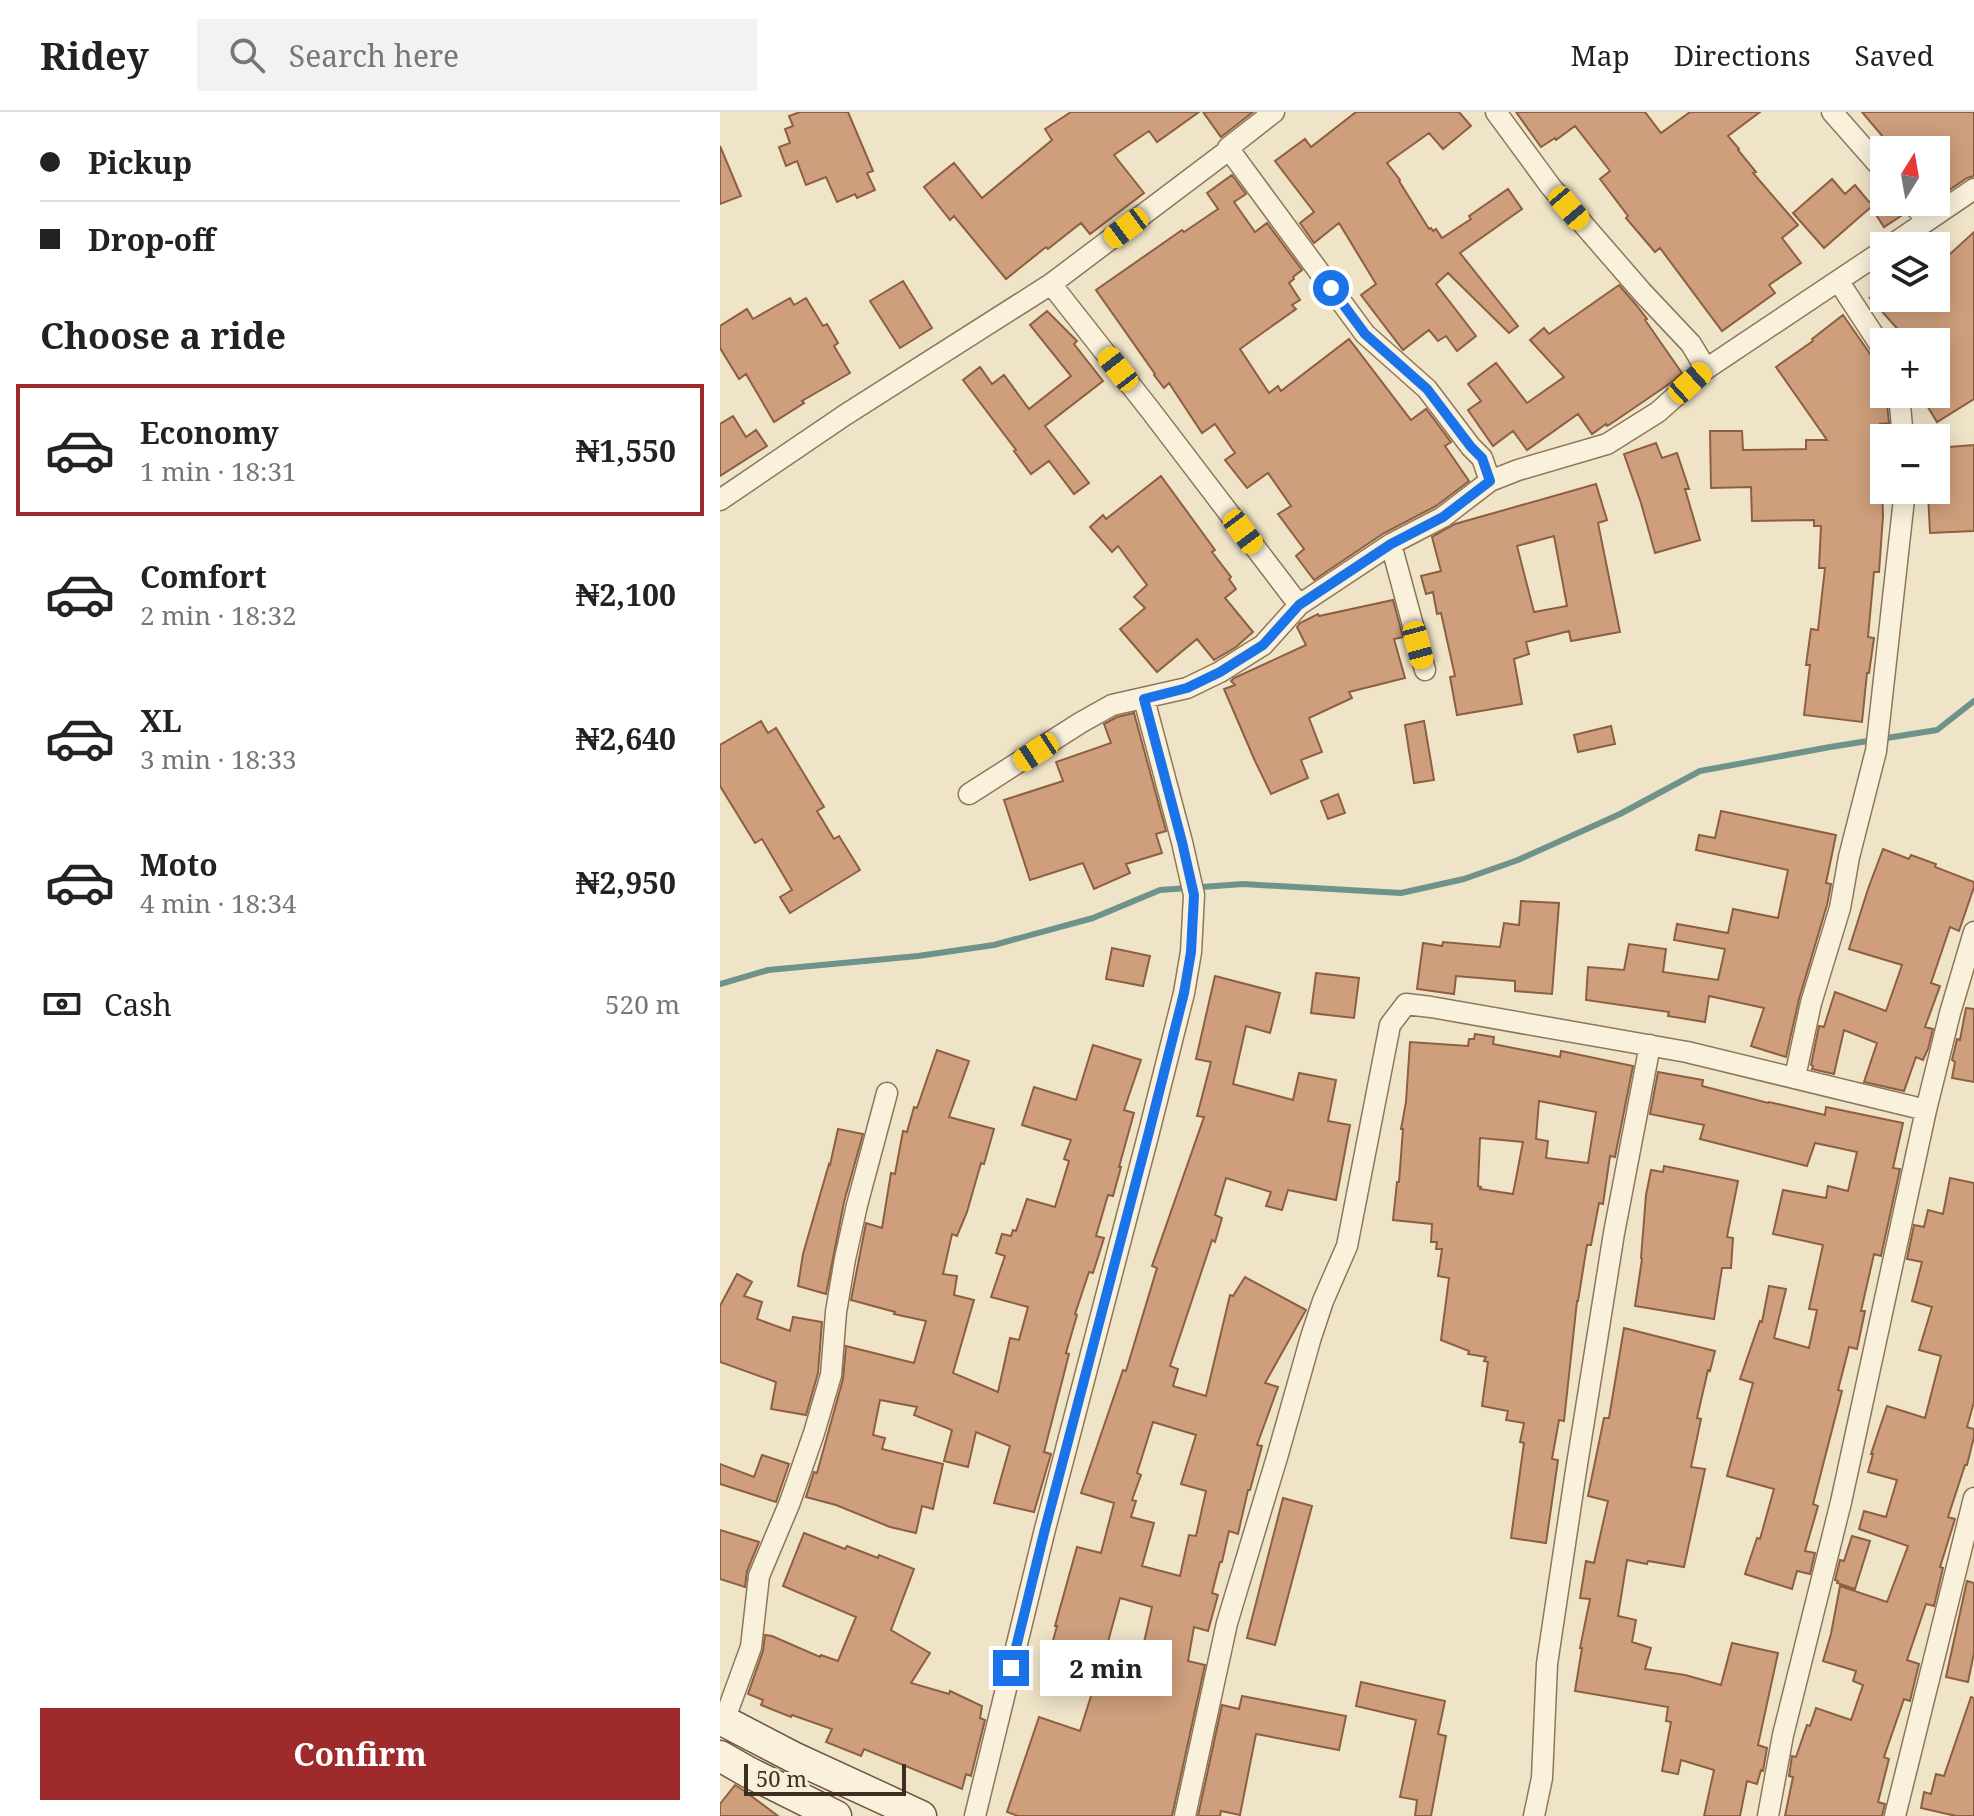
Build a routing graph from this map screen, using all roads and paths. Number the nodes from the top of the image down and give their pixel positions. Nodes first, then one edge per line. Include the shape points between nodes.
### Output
1 (1274, 112) edge
2 (1496, 112) edge
3 (1832, 112) edge
4 (1228, 148) junction
5 (1870, 155) edge
6 (1974, 189) edge
7 (1923, 216) edge
8 (1927, 220) junction
9 (1910, 232) edge
10 (1870, 260) edge
11 (1839, 282) junction
12 (1051, 284) junction
13 (1870, 330) edge
14 (1706, 369) junction
15 (1490, 481) junction
16 (720, 500) edge
17 (1904, 504) edge
18 (1391, 544) junction
19 (1299, 605) junction
20 (1425, 670) dead end
21 (1144, 699) junction
22 (969, 794) dead end
23 (1974, 932) edge
24 (1650, 1045) junction
25 (1795, 1077) junction
26 (887, 1093) dead end
27 (1926, 1110) junction
28 (1974, 1498) edge
29 (722, 1720) edge
30 (720, 1756) edge
31 (836, 1816) edge
32 (921, 1816) edge
33 (975, 1816) edge
34 (1185, 1816) edge
35 (1534, 1816) edge
36 (1768, 1816) edge
37 (1895, 1816) edge

1 - 4 street
2 - 14 street via 1551,187 1691,344
3 - 5 street
4 - 12 street
4 - 15 street via 1365,334 1427,389 1482,458
6 - 8 street
7 - 8 street
8 - 9 street
10 - 11 street
11 - 13 street
11 - 14 street
12 - 16 street
12 - 19 street
14 - 15 street via 1658,412 1607,444
15 - 18 street via 1443,517
17 - 25 street via 1876,751
18 - 19 street
18 - 20 street
19 - 21 street via 1263,645 1220,672 1187,688
21 - 22 street via 1112,705
21 - 33 street via 1194,895 1191,952
23 - 27 street
24 - 25 street
24 - 34 street via 1406,1004 1390,1025 1347,1246 1311,1337 1227,1623
24 - 35 street via 1575,1477 1547,1664 1542,1778
25 - 27 street
26 - 29 street via 845,1259 831,1375 790,1502 759,1576 751,1647
27 - 36 street
28 - 37 street
29 - 32 main road
30 - 31 main road

